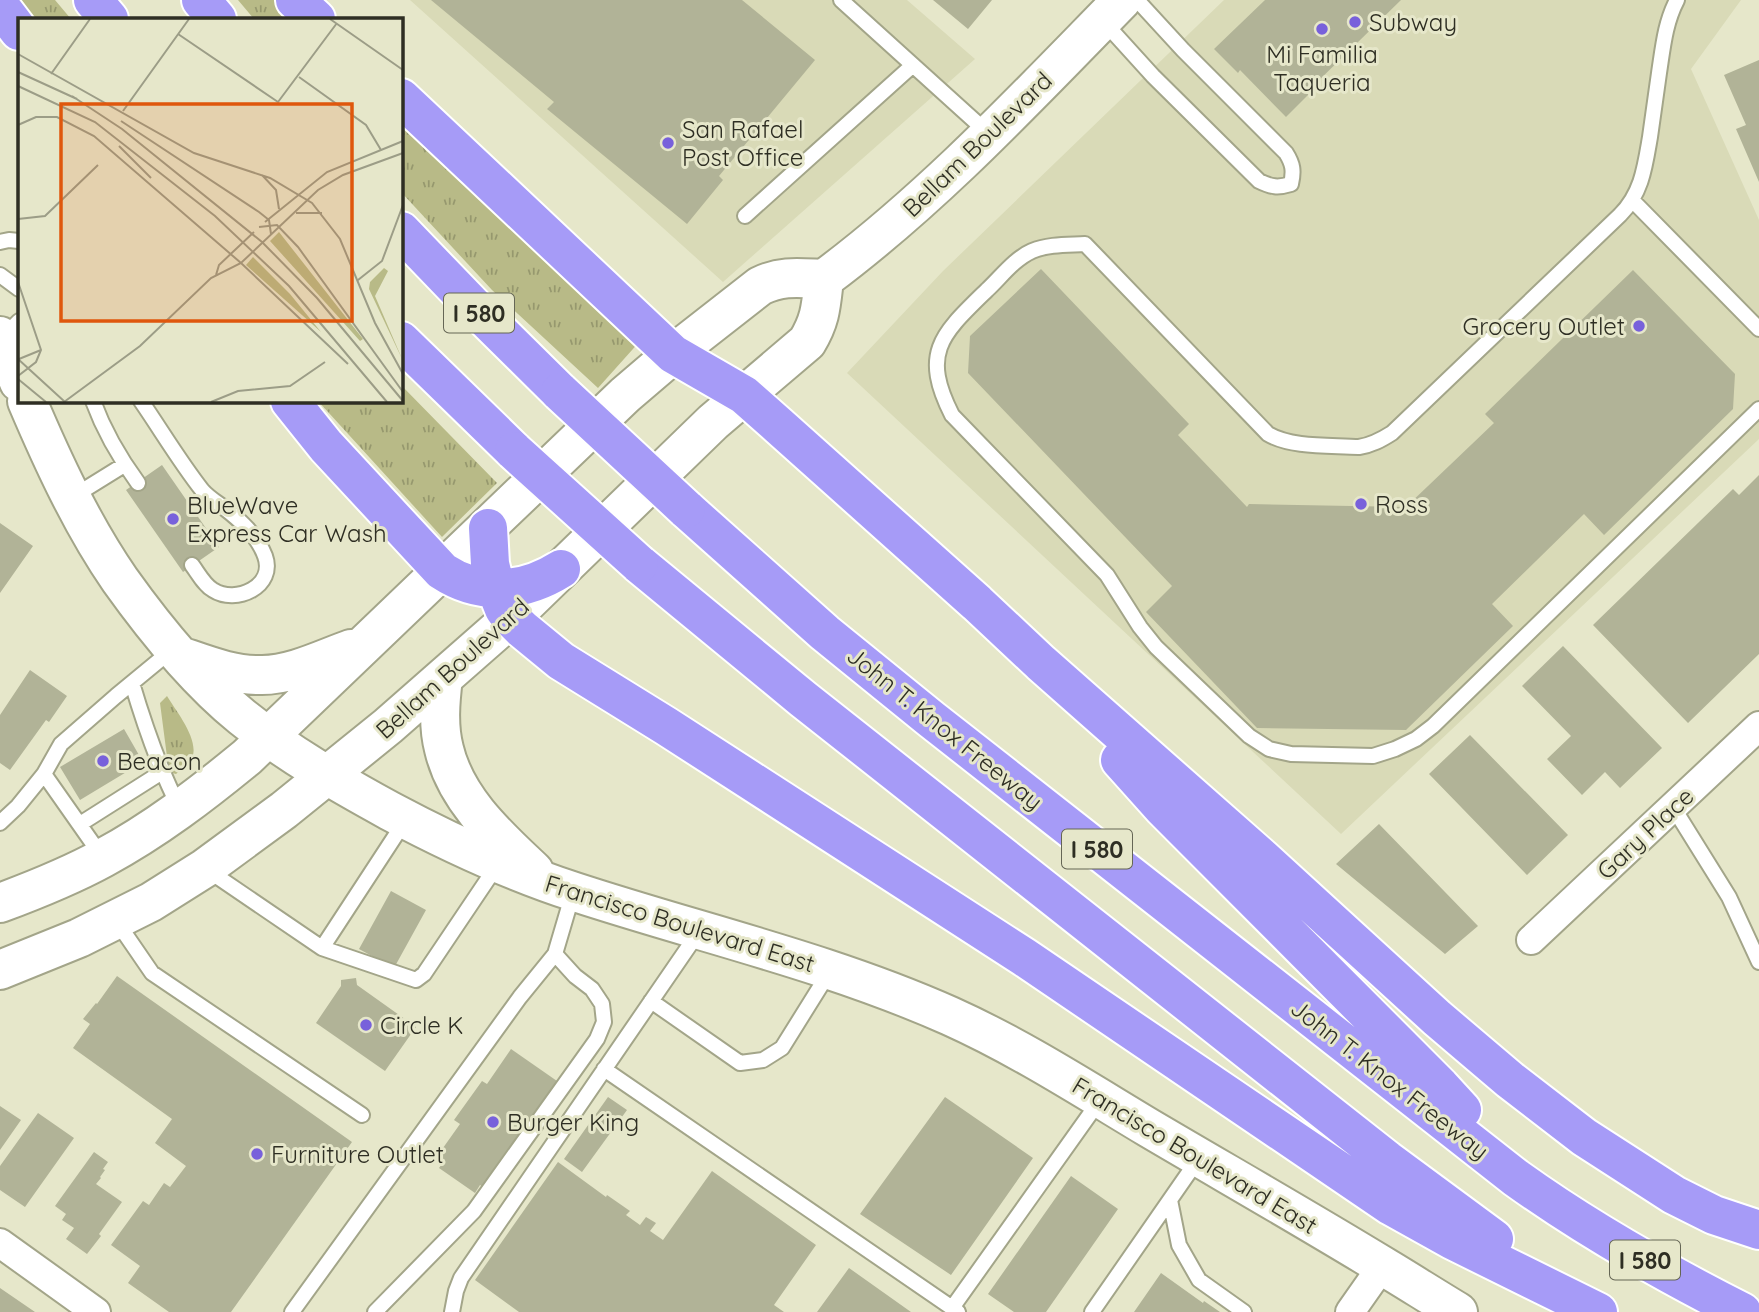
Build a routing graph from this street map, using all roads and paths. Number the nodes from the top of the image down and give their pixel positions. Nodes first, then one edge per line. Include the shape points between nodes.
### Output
1 (93, 0) edge
2 (201, 0) edge
3 (295, 0) edge
4 (841, 0) edge
5 (1677, 0) edge
6 (1118, 5) edge
7 (0, 6) edge
8 (108, 18) edge
9 (216, 18) edge
10 (315, 18) edge
11 (18, 30) edge
12 (914, 65) junction
13 (402, 99) edge
14 (989, 134) junction
15 (1633, 201) junction
16 (746, 216) dead end
17 (402, 231) edge
18 (18, 241) edge
19 (0, 242) edge
20 (0, 275) edge
21 (824, 279) junction
22 (18, 288) edge
23 (1759, 329) edge
24 (7, 332) edge
25 (402, 342) edge
26 (673, 354) junction
27 (18, 378) edge
28 (744, 395) junction
29 (27, 402) edge
30 (93, 402) edge
31 (142, 402) edge
32 (291, 402) edge
33 (1759, 410) edge
34 (124, 465) junction
35 (138, 483) dead end
36 (72, 497) junction
37 (488, 527) junction
38 (192, 565) dead end
39 (442, 571) junction
40 (503, 604) junction
41 (364, 644) junction
42 (178, 652) junction
43 (1041, 663) junction
44 (443, 678) junction
45 (132, 683) junction
46 (1759, 726) edge
47 (268, 736) junction
48 (162, 772) junction
49 (44, 774) junction
50 (327, 776) junction
51 (1673, 807) junction
52 (180, 809) junction
53 (406, 820) junction
54 (0, 823) edge
55 (80, 824) junction
56 (103, 858) junction
57 (498, 864) junction
58 (205, 868) junction
59 (560, 887) junction
60 (7, 896) edge
61 (116, 920) junction
62 (700, 930) junction
63 (1531, 940) dead end
64 (322, 948) junction
65 (555, 954) junction
66 (1759, 962) edge
67 (830, 969) junction
68 (0, 970) edge
69 (651, 1001) junction
70 (604, 1069) junction
71 (1101, 1099) junction
72 (362, 1115) dead end
73 (1200, 1158) junction
74 (1516, 1178) junction
75 (1170, 1199) junction
76 (1759, 1230) edge
77 (0, 1243) edge
78 (1383, 1265) junction
79 (955, 1310) edge
80 (96, 1312) edge
81 (292, 1312) edge
82 (375, 1312) edge
83 (452, 1312) edge
84 (1091, 1312) edge
85 (1244, 1312) edge
86 (1350, 1312) edge
87 (1458, 1312) edge
88 (1598, 1312) edge
89 (1613, 1312) edge
90 (1741, 1312) edge

1 - 8 highway
2 - 9 highway
3 - 10 highway
4 - 12 lane
5 - 15 lane via 1664,35 1642,181
6 - 6 lane via 1153,76 1259,181 1280,188 1291,184 1292,162 1286,153 1183,50
6 - 14 main road, Bellam Boulevard
7 - 11 highway
12 - 14 lane
12 - 16 lane
13 - 26 highway
14 - 21 main road, Bellam Boulevard via 901,217
15 - 23 lane
15 - 33 lane via 1392,433 1370,445 1289,443 1268,434 1086,244 1050,246 1020,258 955,323 937,355 942,397 952,415 1107,575 1156,647 1249,736 1269,749 1291,754 1373,756 1395,750 1433,726
17 - 74 highway, John T. Knox Freeway / I 580, bridge via 560,392 775,589 888,684
18 - 19 lane
20 - 22 lane
21 - 26 main road via 773,279
21 - 28 main road, Bellam Boulevard via 816,327 807,342
24 - 27 main road
25 - 89 highway, bridge via 639,564 803,699 1387,1160 1496,1241
26 - 28 highway
26 - 37 main road
28 - 40 main road, Bellam Boulevard via 561,569
28 - 43 highway
29 - 36 main road, Francisco Boulevard East
30 - 34 lane
31 - 38 lane via 204,492 250,531 266,558 266,572 250,592 224,594 212,590
32 - 39 highway
34 - 35 lane
34 - 36 lane
36 - 42 main road, Francisco Boulevard East via 117,575
37 - 39 main road
37 - 40 highway via 488,552
39 - 40 highway via 481,588
39 - 41 main road
40 - 44 main road, Bellam Boulevard
40 - 88 highway via 561,661 1024,957 1391,1206
41 - 42 main road via 264,675 221,670
41 - 47 main road
42 - 45 lane
42 - 47 main road, Francisco Boulevard East via 221,698
43 - 74 highway via 1163,808 1440,1086
43 - 76 highway via 1532,1098 1674,1195
44 - 50 main road, Bellam Boulevard
44 - 59 main road via 440,719 444,750 462,792 489,827
45 - 48 lane
45 - 49 lane via 61,744
46 - 51 street, Gary Place
47 - 50 main road, Francisco Boulevard East
47 - 52 main road
48 - 52 lane
48 - 55 lane
49 - 54 lane
49 - 55 lane
50 - 53 main road, Francisco Boulevard East
50 - 58 main road, Bellam Boulevard
51 - 63 street, Gary Place
51 - 66 lane via 1729,897
52 - 56 main road
53 - 57 main road, Francisco Boulevard East
53 - 64 lane
55 - 56 lane
56 - 60 main road
57 - 59 main road, Francisco Boulevard East
57 - 64 lane via 424,975 416,980
58 - 61 main road, Bellam Boulevard
58 - 64 lane
59 - 62 main road, Francisco Boulevard East
59 - 65 lane
61 - 68 main road, Bellam Boulevard
61 - 72 lane via 152,974
62 - 67 main road, Francisco Boulevard East
62 - 69 lane
65 - 81 lane
65 - 82 lane via 602,1004 604,1022 597,1039 474,1211
67 - 69 lane via 782,1048 763,1060 740,1063
67 - 71 main road, Francisco Boulevard East via 955,1018
69 - 70 lane
70 - 79 lane
70 - 83 lane via 461,1278
71 - 73 main road, Francisco Boulevard East
71 - 79 lane
73 - 75 lane
73 - 78 main road, Francisco Boulevard East
74 - 90 highway, John T. Knox Freeway / I 580 via 1628,1251
75 - 84 lane
75 - 85 lane via 1179,1245 1199,1280
77 - 80 street
78 - 86 street
78 - 87 main road, Francisco Boulevard East

